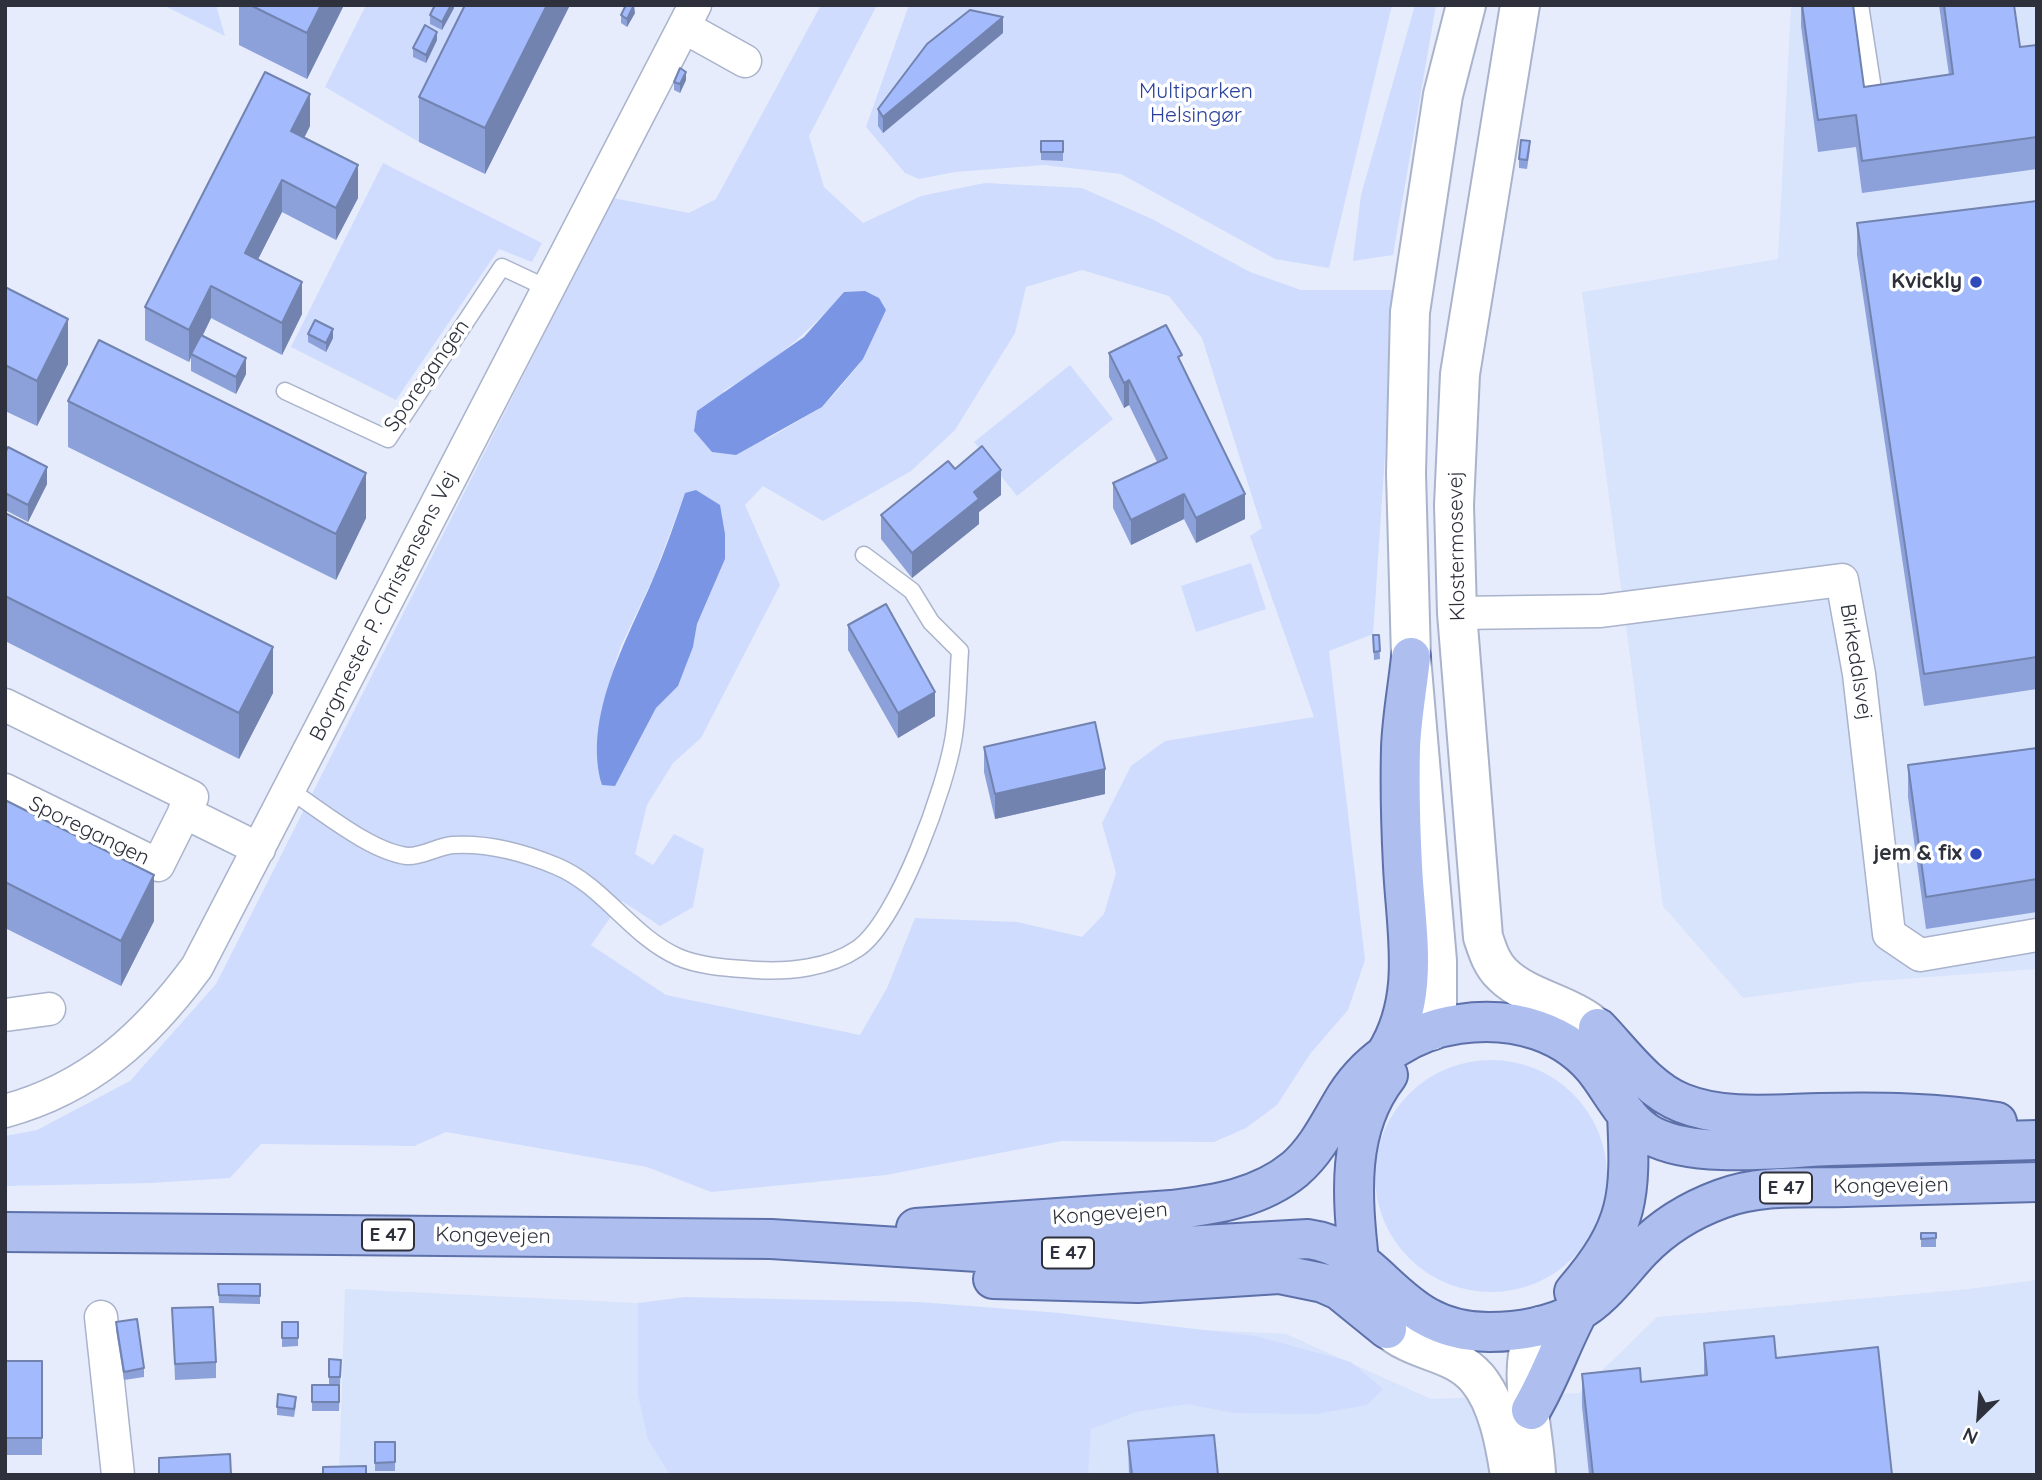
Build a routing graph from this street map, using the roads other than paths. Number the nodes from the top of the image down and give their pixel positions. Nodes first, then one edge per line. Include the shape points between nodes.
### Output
1 (1466, 5) edge
2 (1520, 5) edge
3 (1860, 5) edge
4 (690, 16) edge
5 (745, 61) dead end
6 (1900, 100) edge
7 (549, 289) junction
8 (285, 391) dead end
9 (864, 555) dead end
10 (1457, 613) junction
11 (1411, 657) junction
12 (5, 705) edge
13 (288, 789) junction
14 (5, 790) edge
15 (184, 812) junction
16 (259, 849) junction
17 (2037, 935) edge
18 (49, 1009) dead end
19 (5, 1015) edge
20 (1598, 1028) junction
21 (1431, 1031) junction
22 (1385, 1055) junction
23 (5, 1111) edge
24 (1626, 1114) junction
25 (2037, 1128) edge
26 (2037, 1139) edge
27 (2037, 1182) edge
28 (5, 1232) edge
29 (771, 1239) junction
30 (1359, 1261) junction
31 (1578, 1312) junction
32 (101, 1317) dead end
33 (1540, 1326) junction
34 (1387, 1329) junction
35 (1531, 1410) junction
36 (118, 1475) edge
37 (1510, 1475) edge
38 (1536, 1475) edge

1 - 11 main road via 1443,95 1410,312 1406,473
2 - 10 main road, Klostermosevej via 1460,374 1454,505
3 - 6 lane via 1875,102
4 - 5 street, Borgmester P. Christensens Vej
4 - 7 street, Borgmester P. Christensens Vej
7 - 8 lane, Sporegangen via 502,267 388,439
7 - 13 street, Borgmester P. Christensens Vej
9 - 13 lane via 912,591 932,622 960,651 954,736 927,831 894,904 860,948 829,964 772,971 679,958 559,867 517,852 452,845 410,856 389,852
10 - 17 street, Birkedalsvej via 1601,611 1842,580 1859,674 1889,934 1920,955
10 - 20 main road, Klostermosevej via 1483,937 1490,960 1518,987 1582,1015
11 - 21 main road via 1437,961 1437,1008
11 - 22 main road via 1401,747 1410,963 1404,1016
12 - 15 street via 192,797
13 - 16 street, Borgmester P. Christensens Vej
14 - 15 street, Sporegangen via 158,865
15 - 16 street
16 - 23 street, Borgmester P. Christensens Vej via 197,967 164,1011 124,1050 78,1081
18 - 19 street
20 - 24 main road via 1611,1051
20 - 25 main road via 1654,1085 1682,1103 1702,1108 1744,1114 1967,1116
21 - 22 main road, E 47
21 - 24 main road, E 47 via 1492,1022 1530,1026 1563,1041 1589,1062
21 - 30 main road via 1382,1083 1362,1124 1353,1171
22 - 29 main road, Kongevejen / E 47 via 1354,1084 1307,1158 1274,1183 1230,1200 1171,1210
24 - 26 main road, Kongevejen / E 47 via 1650,1135 1709,1147
24 - 33 main road via 1630,1179 1618,1227 1594,1269
27 - 31 main road, Kongevejen / E 47 via 1769,1189 1724,1198 1656,1236
28 - 29 main road, Kongevejen / E 47
29 - 30 main road, Kongevejen / E 47 via 1026,1255 1308,1239 1334,1243
29 - 34 main road via 1003,1281 1138,1283 1279,1273 1339,1290
30 - 33 main road, E 47 via 1399,1300 1440,1324 1489,1332
30 - 34 main road via 1375,1311
31 - 33 main road, E 47
31 - 35 main road
32 - 36 street
33 - 35 main road via 1527,1348
34 - 37 main road via 1478,1379 1494,1409
35 - 38 main road

